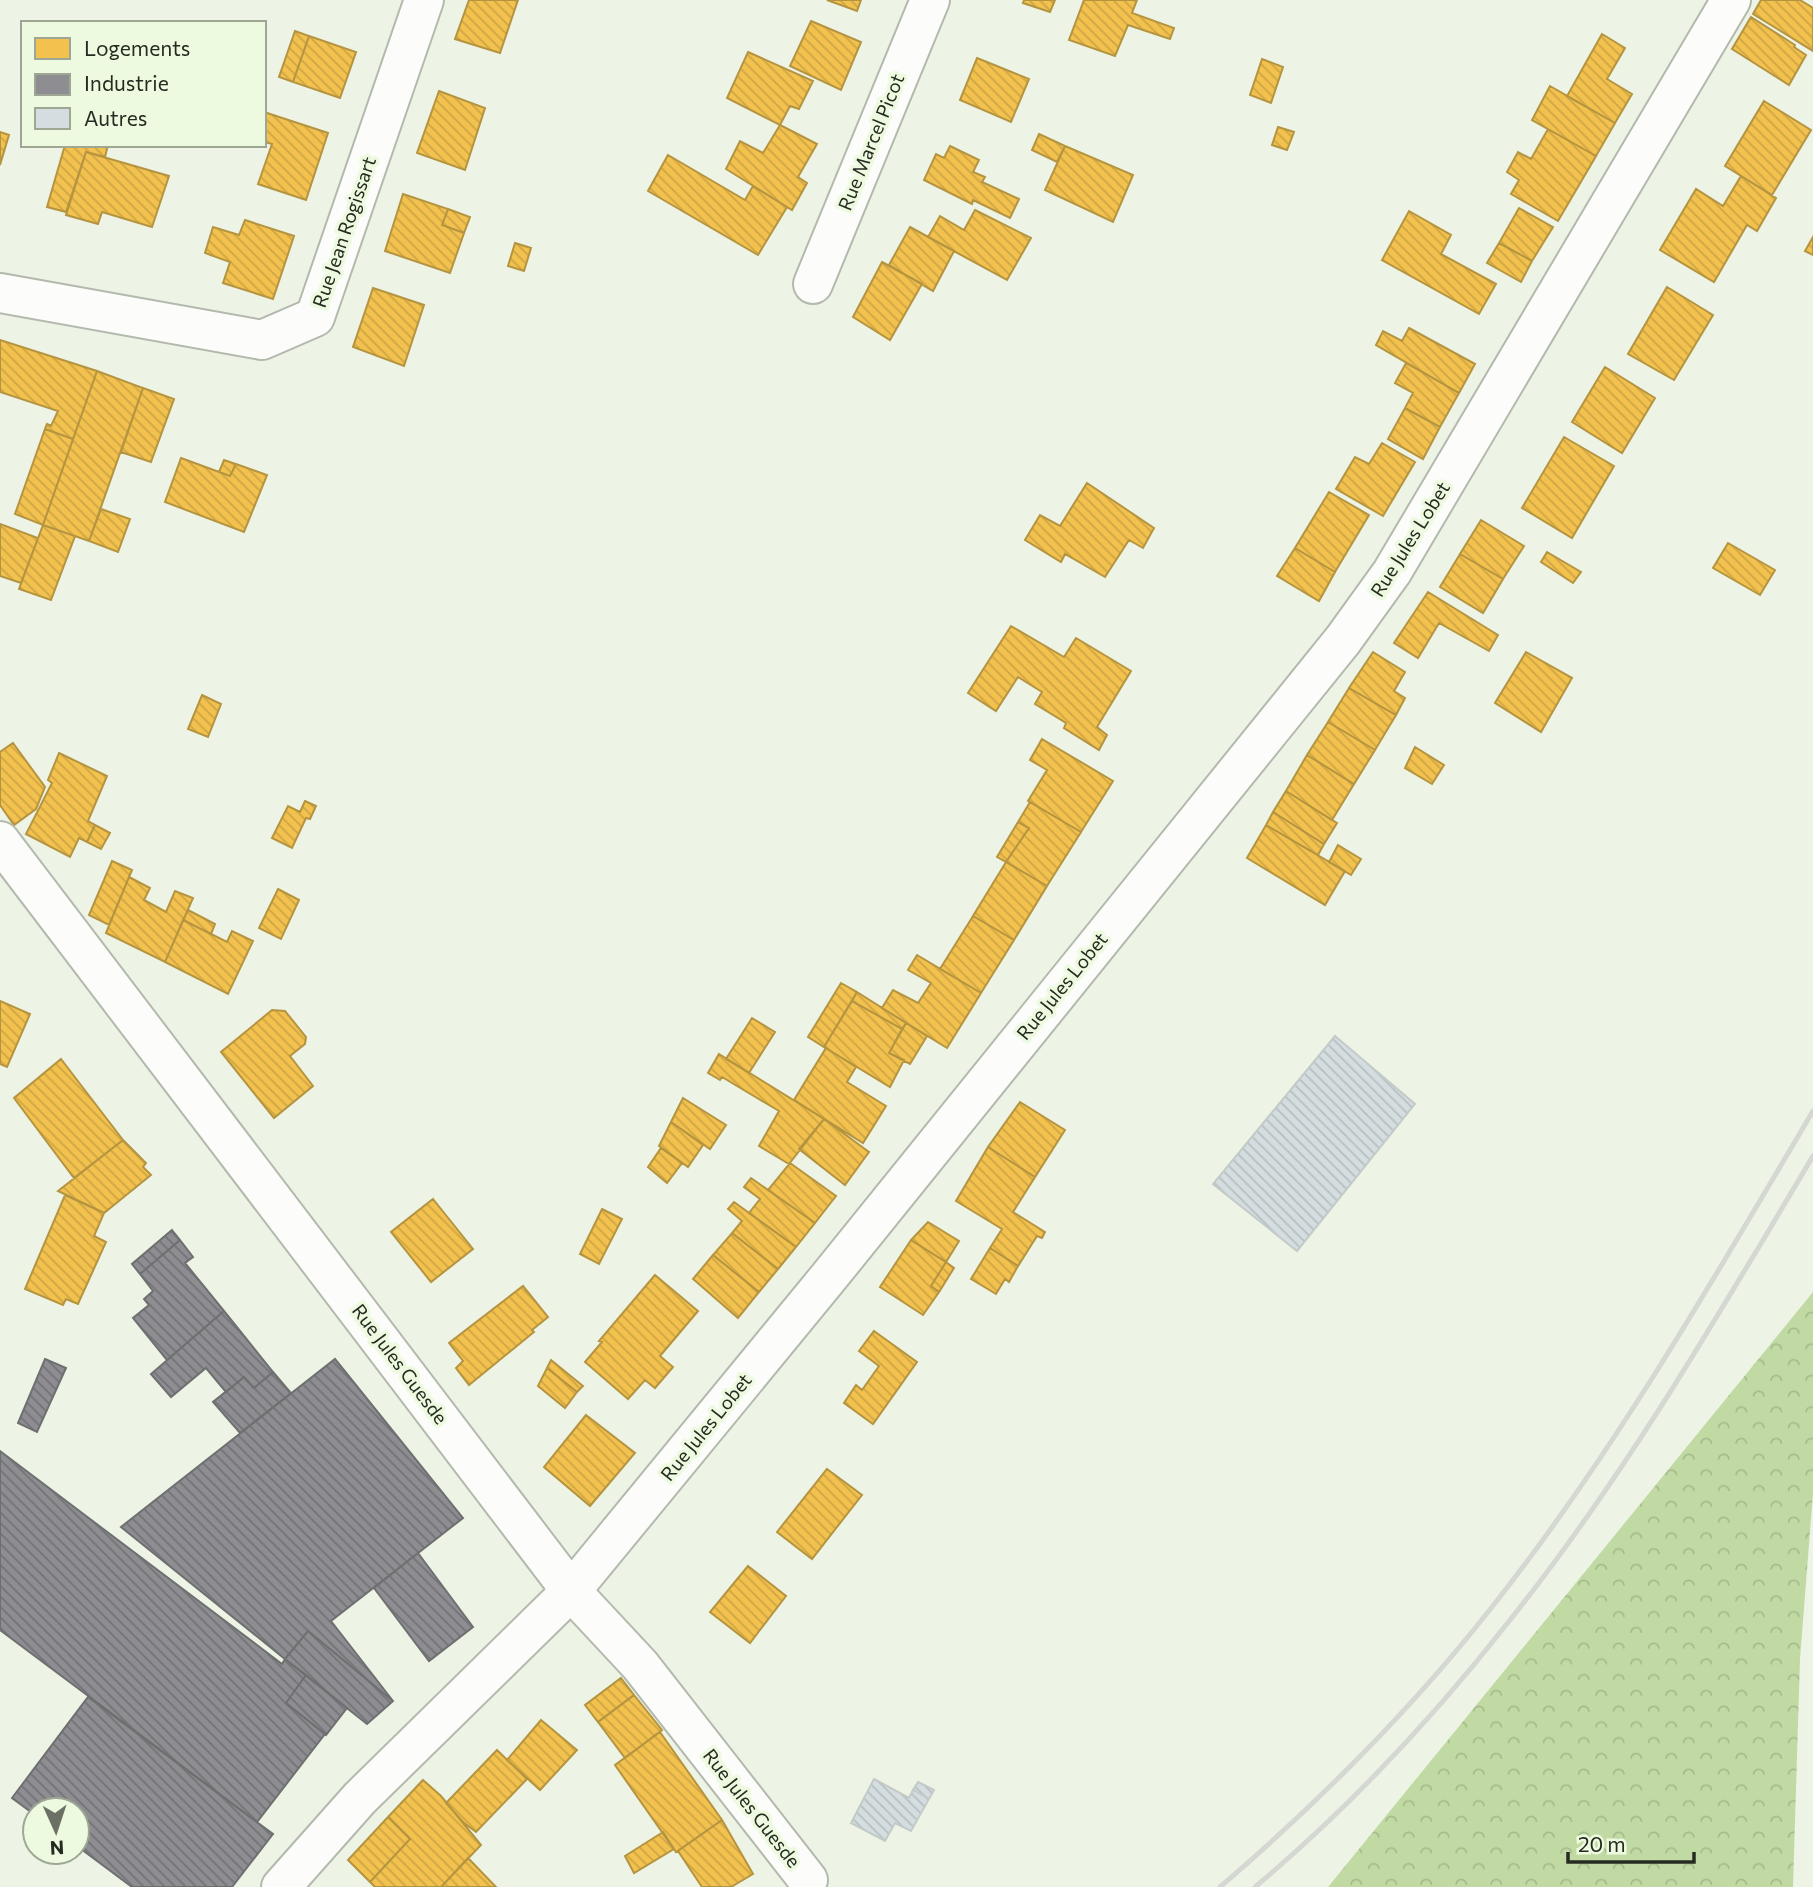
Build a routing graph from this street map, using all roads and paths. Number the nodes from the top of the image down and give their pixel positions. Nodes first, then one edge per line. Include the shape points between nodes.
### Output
1 (424, 0) edge
2 (930, 0) edge
3 (1731, 0) edge
4 (813, 284) dead end
5 (0, 293) edge
6 (0, 841) edge
7 (571, 1591) junction
8 (808, 1880) dead end
9 (281, 1887) edge

1 - 5 street, Rue Jean Rogissart via 315,317 262,340
2 - 4 street, Rue Marcel Picot
3 - 7 street, Rue Jules Lobet via 1392,572 1351,629
6 - 7 street, Rue Jules Guesde
7 - 8 street, Rue Jules Guesde via 640,1665
7 - 9 street, Rue Jules Lobet via 360,1798

